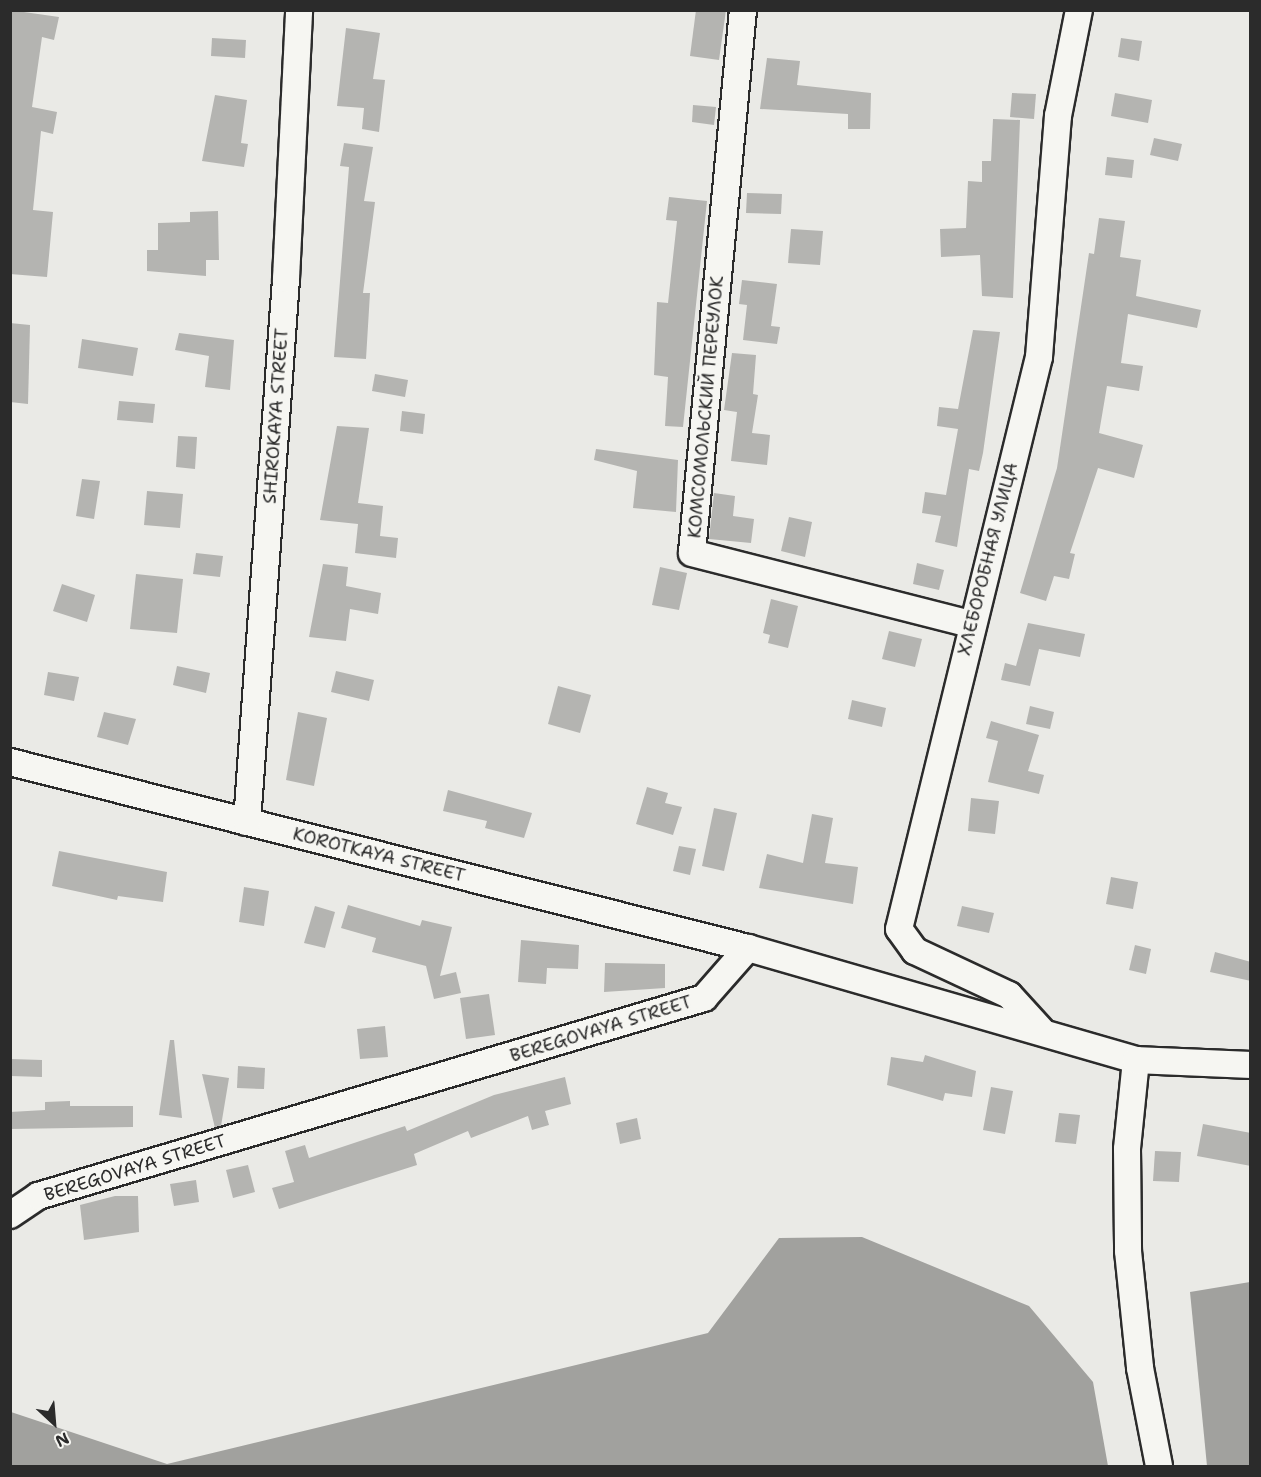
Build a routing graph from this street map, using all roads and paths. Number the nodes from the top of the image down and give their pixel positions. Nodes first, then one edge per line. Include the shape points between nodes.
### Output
1 (300, 10) edge
2 (742, 10) edge
3 (1079, 10) edge
4 (971, 624) junction
5 (10, 762) edge
6 (247, 822) junction
7 (748, 948) junction
8 (1041, 1029) junction
9 (1136, 1060) junction
10 (1251, 1065) edge
11 (10, 1215) edge
12 (1159, 1467) edge

1 - 6 street, SHIROKAYA STREET via 286,279
2 - 4 street, КОМСОМОЛЬСКИЙ ПЕРЕУЛОК via 692,552
3 - 4 street, ХЛЕБОРОБНАЯ УЛИЦА via 1058,116 1039,357
4 - 8 street, ХЛЕБОРОБНАЯ УЛИЦА via 899,929 915,951 1009,995
5 - 6 street, KOROTKAYA STREET
6 - 7 street, KOROTKAYA STREET
7 - 8 street
7 - 11 street, BEREGOVAYA STREET via 704,998 38,1196
8 - 9 street
9 - 10 street
9 - 12 street via 1127,1149 1128,1251 1140,1368

